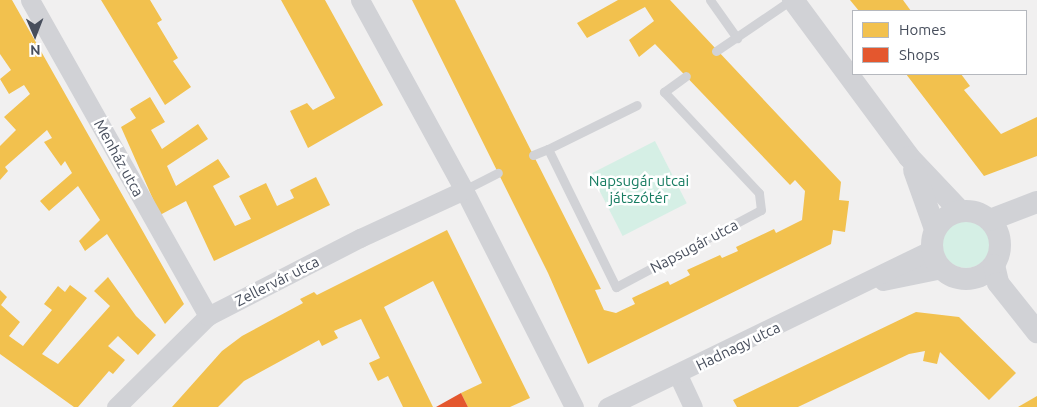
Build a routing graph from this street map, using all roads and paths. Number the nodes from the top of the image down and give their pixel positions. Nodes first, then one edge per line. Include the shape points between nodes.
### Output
1 (30, 0) edge
2 (360, 0) edge
3 (710, 0) edge
4 (792, 0) edge
5 (737, 38) junction
6 (716, 51) dead end
7 (686, 76) dead end
8 (637, 106) dead end
9 (548, 149) junction
10 (533, 155) dead end
11 (909, 157) junction
12 (498, 173) dead end
13 (464, 190) junction
14 (1037, 202) edge
15 (1037, 207) edge
16 (960, 211) junction
17 (995, 229) junction
18 (936, 249) junction
19 (994, 265) junction
20 (972, 279) junction
21 (1015, 305) junction
22 (208, 316) junction
23 (1037, 332) edge
24 (678, 375) junction
25 (116, 407) edge
26 (574, 407) edge
27 (607, 407) edge
28 (693, 407) edge

1 - 22 street, Menház utca
2 - 13 street
3 - 5 lane
4 - 5 lane
4 - 11 street
5 - 6 lane
7 - 9 lane, Napsugár utca via 664,92 759,193 761,210 616,287
8 - 9 lane
9 - 10 lane
11 - 16 street
11 - 18 street
12 - 13 lane
13 - 22 street, Zellervár utca via 360,238
13 - 26 street
14 - 17 street
15 - 17 street
16 - 17 street via 971,211
16 - 18 street via 945,216
17 - 19 street via 1000,248
18 - 20 street via 956,277
18 - 24 street, Hadnagy utca
19 - 20 street
19 - 21 street via 998,283
20 - 21 street
21 - 23 street
22 - 25 street, Zellervár utca
24 - 27 street, Hadnagy utca
24 - 28 street

